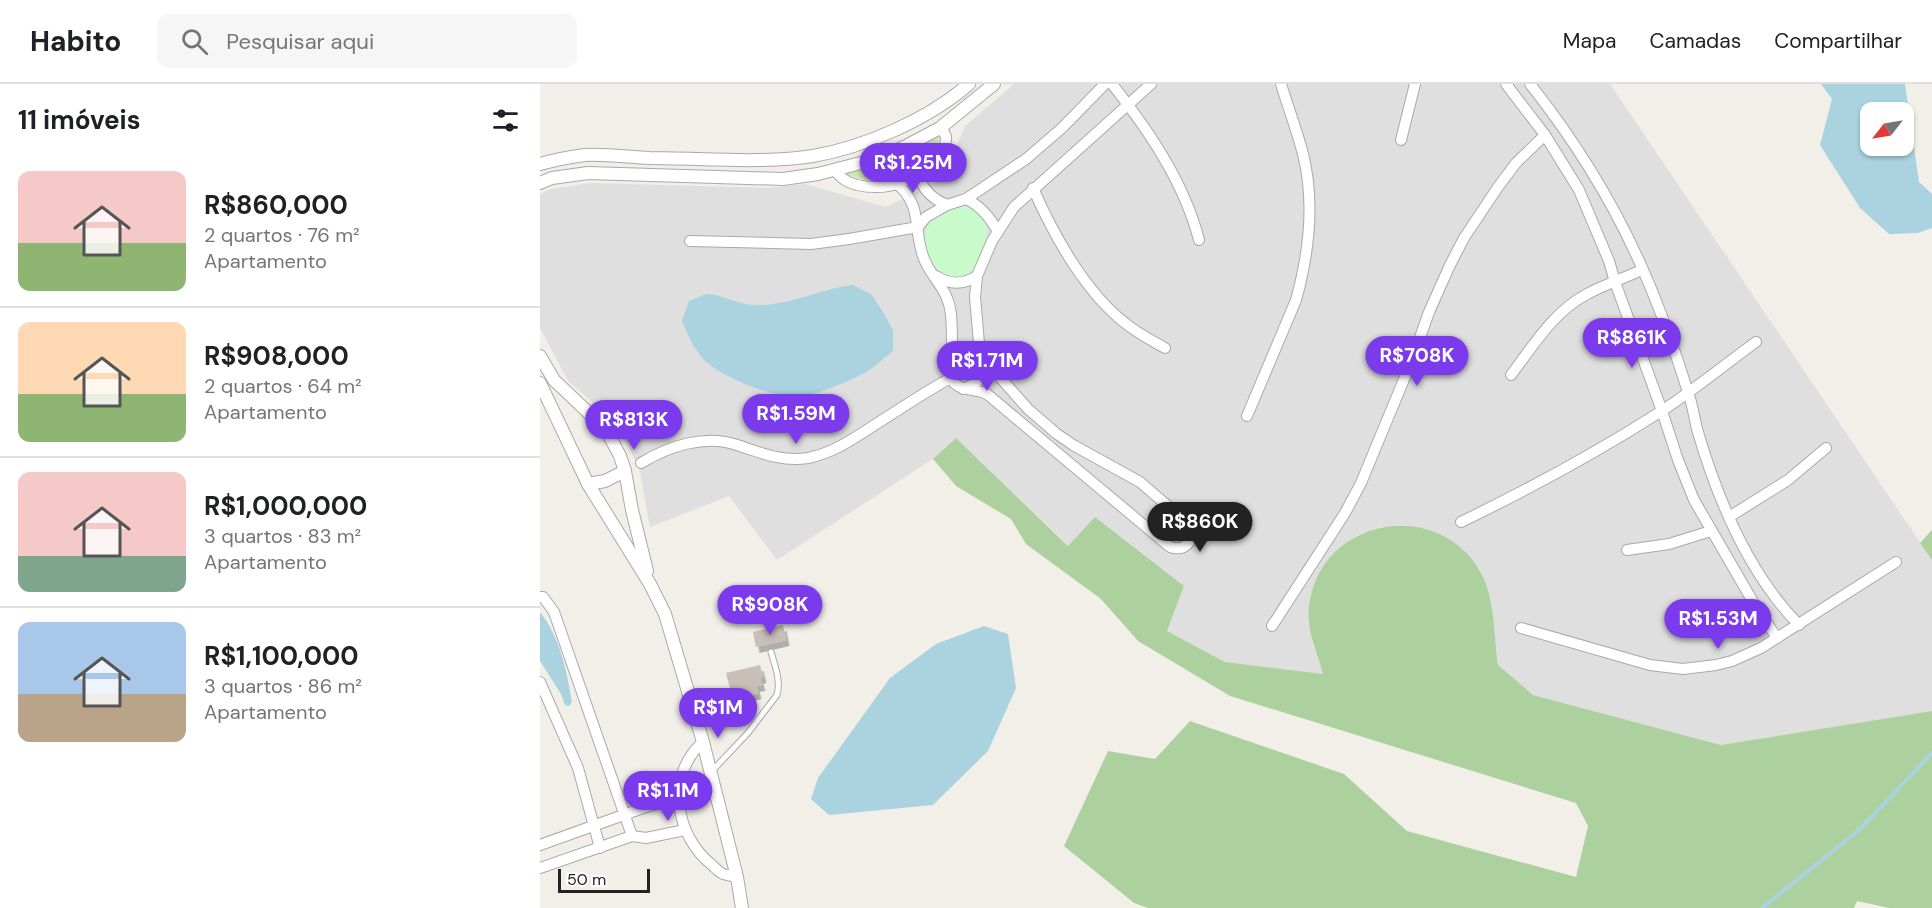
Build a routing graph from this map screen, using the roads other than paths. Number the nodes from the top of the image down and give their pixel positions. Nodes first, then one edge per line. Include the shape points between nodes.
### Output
1 (969, 84) edge
2 (994, 84) edge
3 (1104, 84) edge
4 (1112, 84) edge
5 (1151, 84) edge
6 (1281, 84) edge
7 (1415, 84) edge
8 (1506, 84) edge
9 (1530, 84) edge
10 (1128, 104) junction
11 (921, 116) junction
12 (939, 128) junction
13 (1545, 135) junction
14 (1401, 140) dead end
15 (840, 150) junction
16 (540, 164) edge
17 (835, 170) junction
18 (918, 175) junction
19 (540, 183) edge
20 (897, 184) junction
21 (1034, 188) junction
22 (966, 199) junction
23 (947, 205) junction
24 (918, 227) junction
25 (998, 232) junction
26 (1199, 240) dead end
27 (690, 241) dead end
28 (1642, 270) junction
29 (933, 274) junction
30 (977, 276) junction
31 (1615, 282) junction
32 (1755, 342) dead end
33 (1165, 348) dead end
34 (540, 356) edge
35 (990, 366) junction
36 (1512, 375) dead end
37 (951, 378) junction
38 (540, 383) edge
39 (963, 389) junction
40 (1688, 392) junction
41 (1662, 411) junction
42 (1247, 416) dead end
43 (1826, 448) dead end
44 (641, 463) dead end
45 (626, 471) junction
46 (588, 484) junction
47 (1729, 517) junction
48 (1461, 522) dead end
49 (1711, 531) junction
50 (1627, 550) dead end
51 (1896, 562) dead end
52 (650, 584) junction
53 (540, 597) edge
54 (1799, 625) junction
55 (1272, 626) dead end
56 (1521, 628) dead end
57 (1777, 638) junction
58 (771, 652) dead end
59 (540, 682) edge
60 (703, 742) junction
61 (711, 772) junction
62 (679, 797) junction
63 (623, 816) junction
64 (594, 827) junction
65 (685, 830) junction
66 (632, 836) junction
67 (540, 845) edge
68 (600, 848) junction
69 (540, 868) edge
70 (737, 877) junction
71 (742, 908) edge

1 - 11 street
2 - 12 street
3 - 22 street via 1046,142
4 - 10 street
5 - 10 street
6 - 42 street via 1307,176 1306,260 1296,300
7 - 14 street
8 - 13 street
9 - 28 street via 1612,205
10 - 21 street
10 - 26 street via 1173,174
11 - 12 street via 931,119
11 - 15 street
12 - 17 street via 876,159
12 - 18 street via 946,140 935,160
13 - 31 street via 1579,190
13 - 55 street via 1516,163 1459,247 1361,483
15 - 16 street via 774,159 586,155
15 - 17 street
17 - 19 street via 783,179 588,173
17 - 20 street via 840,178 862,186
18 - 20 street
18 - 23 street via 928,193
20 - 24 street via 915,208
21 - 25 street via 1014,207
21 - 33 street via 1053,231 1092,288 1124,322
22 - 23 street
22 - 25 street via 986,213
23 - 24 street via 926,217
24 - 27 street via 811,244
24 - 29 street via 923,259
25 - 30 street
28 - 31 street
28 - 40 street
29 - 30 street via 955,283
29 - 37 street via 946,294 951,313
30 - 35 street via 977,330 983,356
31 - 36 street via 1586,294 1559,315
31 - 41 street
32 - 40 street
34 - 45 street via 554,380 610,437
35 - 39 street via 976,383
35 - 39 street via 1028,409 1057,434 1140,483 1191,526 1189,544 1180,549 1170,547 987,394
37 - 39 street
37 - 44 street via 823,454 781,459 736,444 702,441 680,445
38 - 46 street
40 - 41 street
40 - 47 street
41 - 48 street via 1544,480
41 - 49 street via 1694,501
43 - 47 street via 1779,486
45 - 46 street via 605,482
45 - 52 street
46 - 52 street
47 - 54 street via 1784,610
49 - 50 street via 1670,544
49 - 57 street
51 - 54 street
52 - 60 street via 665,614
53 - 63 street via 554,612
54 - 57 street
56 - 57 street via 1650,665 1683,669 1732,661
58 - 61 lane via 778,676 777,695
59 - 64 street via 578,768
60 - 61 street
60 - 62 street via 694,750 682,777
61 - 70 street
62 - 63 street
62 - 65 street
63 - 64 street
63 - 66 street
64 - 67 street
64 - 68 street
65 - 66 street via 646,838
65 - 70 street via 706,860 722,873
66 - 68 street
68 - 69 street
70 - 71 street

